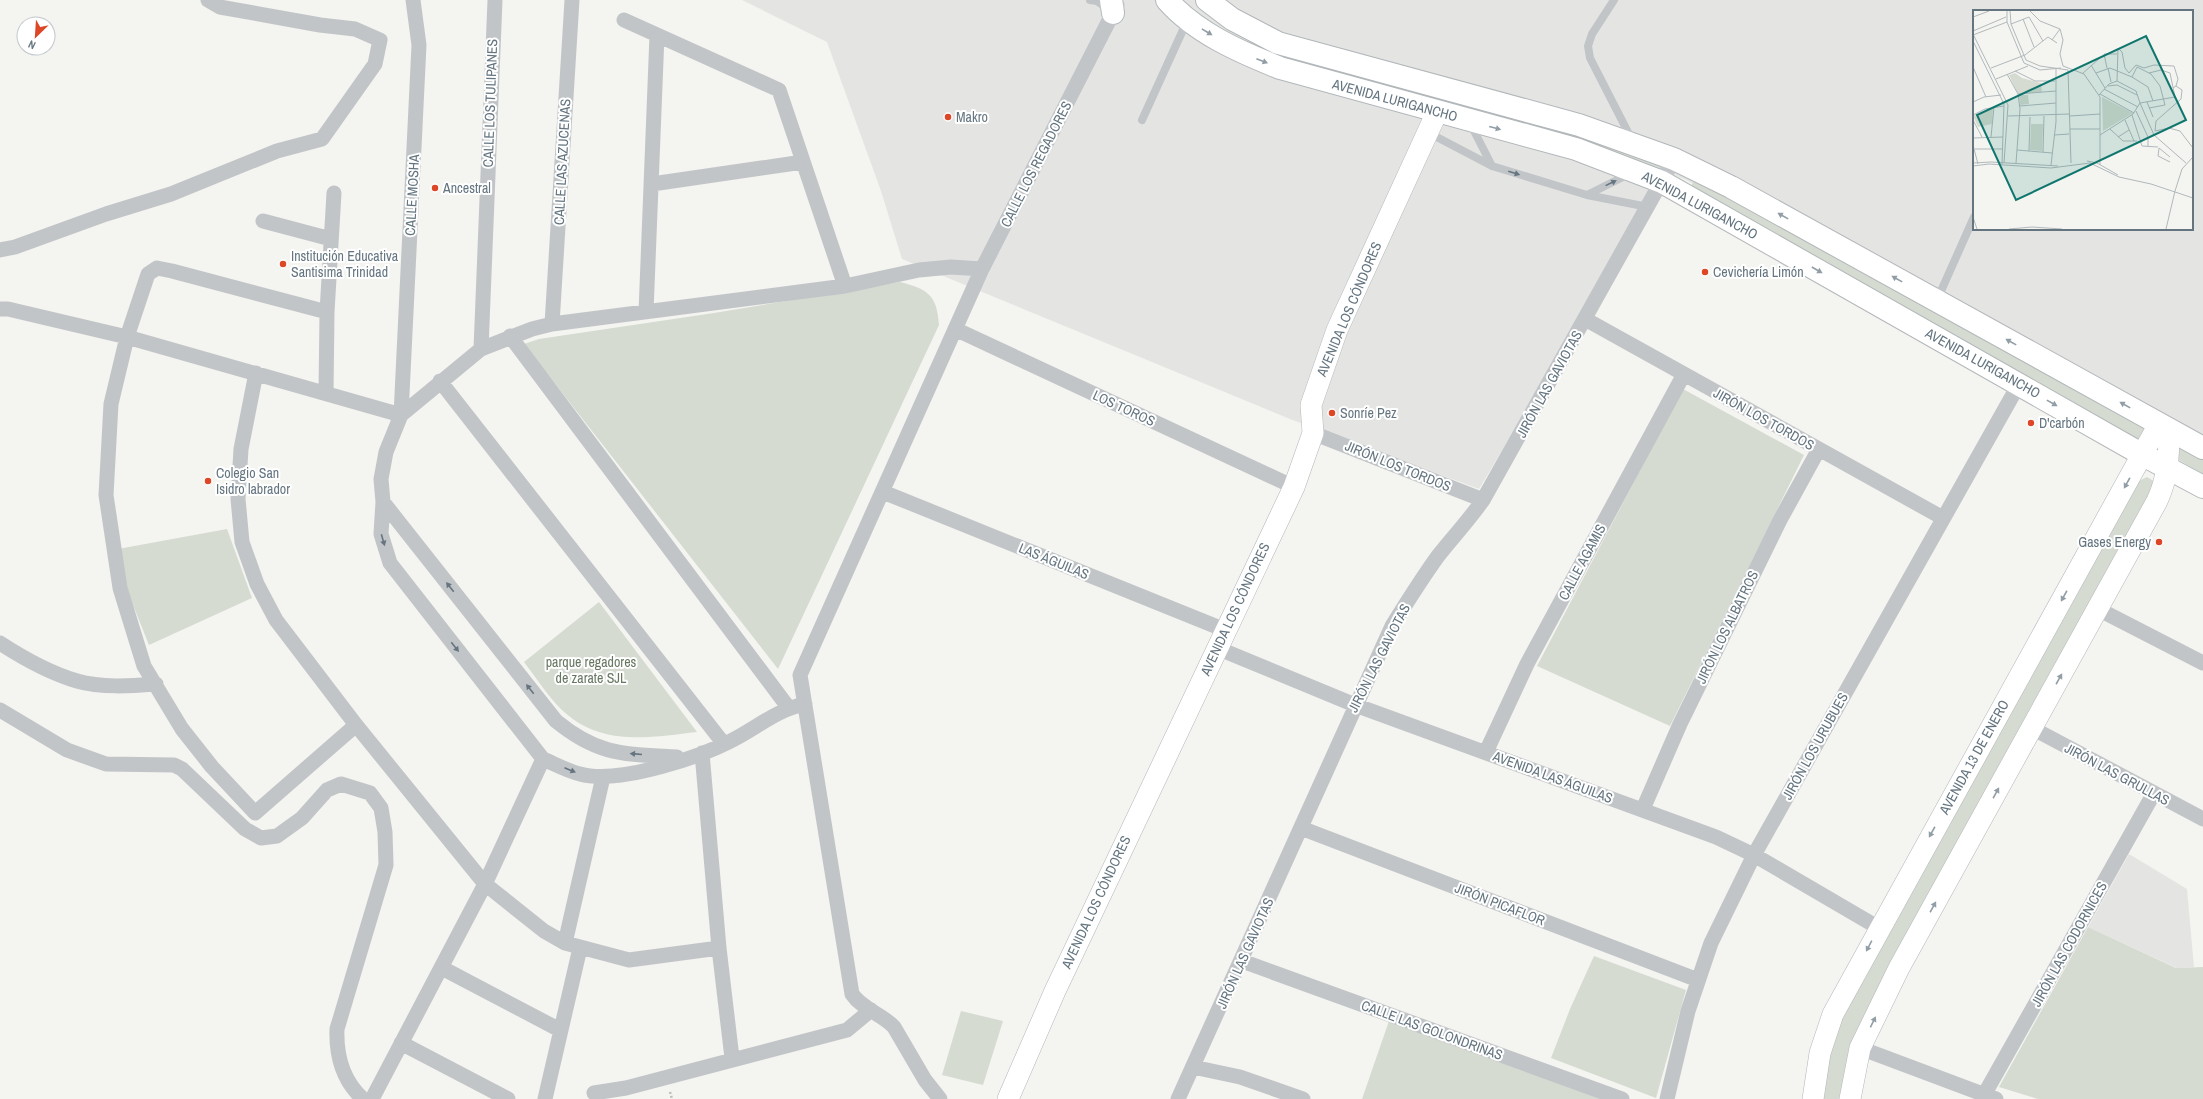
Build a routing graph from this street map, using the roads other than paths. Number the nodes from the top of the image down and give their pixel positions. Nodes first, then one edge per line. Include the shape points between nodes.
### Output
1 (208, 0) edge
2 (413, 0) edge
3 (495, 0) edge
4 (572, 0) edge
5 (1090, 0) edge
6 (1167, 0) edge
7 (1207, 0) edge
8 (1614, 0) edge
9 (1114, 4) edge
10 (1188, 19) junction
11 (624, 20) dead end
12 (657, 35) junction
13 (1438, 112) junction
14 (1142, 120) dead end
15 (1469, 121) junction
16 (1428, 132) junction
17 (1635, 144) junction
18 (1674, 159) junction
19 (803, 162) junction
20 (1492, 166) junction
21 (1635, 171) junction
22 (1662, 182) junction
23 (652, 184) junction
24 (334, 193) dead end
25 (1587, 195) junction
26 (1648, 206) junction
27 (1973, 219) edge
28 (263, 221) dead end
29 (331, 239) junction
30 (0, 250) edge
31 (982, 269) junction
32 (845, 286) junction
33 (1937, 301) junction
34 (0, 309) edge
35 (327, 312) junction
36 (646, 312) junction
37 (1585, 319) junction
38 (552, 324) junction
39 (956, 329) junction
40 (510, 336) junction
41 (127, 337) junction
42 (481, 349) junction
43 (256, 373) junction
44 (1684, 374) junction
45 (440, 381) junction
46 (2019, 384) junction
47 (326, 392) junction
48 (401, 415) junction
49 (2164, 427) junction
50 (1313, 432) junction
51 (2203, 448) edge
52 (1819, 449) junction
53 (2143, 455) junction
54 (2167, 468) junction
55 (1294, 487) junction
56 (2203, 487) edge
57 (883, 492) junction
58 (1483, 500) junction
59 (383, 502) junction
60 (1943, 518) junction
61 (2098, 608) junction
62 (1221, 639) junction
63 (0, 643) edge
64 (2203, 664) edge
65 (156, 684) junction
66 (805, 704) junction
67 (1355, 705) junction
68 (788, 707) junction
69 (0, 710) edge
70 (356, 725) junction
71 (2032, 728) junction
72 (724, 744) junction
73 (1486, 752) junction
74 (696, 756) junction
75 (543, 759) junction
76 (603, 777) junction
77 (2154, 793) junction
78 (1643, 809) junction
79 (2203, 819) edge
80 (1301, 828) junction
81 (1754, 855) junction
82 (485, 884) junction
83 (1879, 928) junction
84 (565, 943) junction
85 (580, 948) junction
86 (719, 948) junction
87 (1242, 961) junction
88 (442, 968) junction
89 (1698, 980) junction
90 (871, 1010) junction
91 (560, 1030) junction
92 (401, 1043) junction
93 (1860, 1048) junction
94 (732, 1058) junction
95 (1193, 1067) junction
96 (594, 1093) dead end
97 (1990, 1097) edge
98 (363, 1099) edge
99 (372, 1099) edge
100 (508, 1099) edge
101 (545, 1099) edge
102 (940, 1099) edge
103 (1008, 1099) edge
104 (1178, 1099) edge
105 (1303, 1099) edge
106 (1622, 1099) edge
107 (1667, 1099) edge
108 (1813, 1099) edge
109 (1850, 1099) edge

1 - 30 street via 220,7 355,29 380,40 375,64 322,139 277,151 171,194
2 - 48 street, CALLE MOSHA via 418,45
3 - 42 street, CALLE LOS TULIPANES
4 - 38 street, CALLE LAS AZUCENAS
5 - 9 lane
6 - 10 main road, AVENIDA LURIGANCHO
7 - 17 main road, AVENIDA LURIGANCHO via 1232,19 1278,43 1579,125
8 - 17 lane via 1592,34 1588,46 1590,58
9 - 31 street, CALLE LOS REGADORES
10 -> 13 main road, AVENIDA LURIGANCHO via 1227,44 1280,68
10 - 14 lane
11 - 12 street
12 - 19 street via 779,90
12 - 23 street
13 - 15 main road, AVENIDA LURIGANCHO
13 - 16 main road, AVENIDA LOS CÓNDORES
15 - 20 lane
15 -> 21 main road, AVENIDA LURIGANCHO via 1576,149
16 - 20 lane
16 - 50 main road, AVENIDA LOS CÓNDORES via 1338,330 1311,405
17 - 18 main road, AVENIDA LURIGANCHO
18 - 22 street, JIRÓN LAS GAVIOTAS
33 -> 18 main road, AVENIDA LURIGANCHO via 1731,187
19 - 23 street
19 - 32 street
20 -> 25 lane
21 - 22 main road, AVENIDA LURIGANCHO
25 -> 21 lane
22 - 26 street, JIRÓN LAS GAVIOTAS
22 -> 46 main road, AVENIDA LURIGANCHO
23 - 36 street
24 - 29 street
25 - 26 lane
26 - 37 street, JIRÓN LAS GAVIOTAS
27 - 33 lane
28 - 29 street
29 - 35 street
31 - 32 street via 951,267 919,270
31 - 39 street, CALLE LOS REGADORES
32 - 36 street
49 -> 33 main road, AVENIDA LURIGANCHO
34 - 41 street
35 - 41 street via 157,268 148,274
35 - 47 street
36 - 38 street
37 - 44 street, JIRÓN LOS TORDOS
37 - 58 street, JIRÓN LAS GAVIOTAS
38 - 40 street
39 - 55 street, LOS TOROS
39 - 57 street, CALLE LOS REGADORES
40 - 42 street
40 - 68 street
41 - 43 street
41 - 65 street via 111,404 106,495 120,588 144,666
42 - 45 street
43 - 47 street
43 - 70 street via 241,449 238,499 242,542 257,584 276,620
44 - 52 street, JIRÓN LOS TORDOS
44 - 73 street, CALLE AGAMIS via 1527,664
45 - 48 street
45 - 72 street
46 -> 53 main road, AVENIDA LURIGANCHO
46 - 60 street, JIRÓN LOS URUBUES
47 - 48 street
48 - 59 street via 386,452 381,479
49 - 51 main road, AVENIDA LURIGANCHO
49 - 53 main road, AVENIDA 13 DE ENERO
49 - 54 main road
50 - 55 main road, AVENIDA LOS CÓNDORES
50 - 58 street, JIRÓN LOS TORDOS
52 - 60 street, JIRÓN LOS TORDOS
52 - 78 street, JIRÓN LOS ALBATROS via 1780,520 1680,724
53 - 54 main road, AVENIDA LURIGANCHO
53 -> 83 main road, AVENIDA 13 DE ENERO
54 - 56 main road, AVENIDA LURIGANCHO
54 - 61 main road via 2157,501
55 - 62 main road, AVENIDA LOS CÓNDORES
57 - 62 street, LAS ÁGUILAS
57 - 66 street, CALLE LOS REGADORES via 800,675
58 - 67 street, JIRÓN LAS GAVIOTAS via 1418,584 1392,626
74 -> 59 street via 604,750 576,737 556,721
59 -> 75 street via 381,534 390,563
60 - 81 street, JIRÓN LOS URUBUES
61 - 64 street
71 -> 61 main road
62 - 67 street, AVENIDA LAS ÁGUILAS
62 - 103 main road, AVENIDA LOS CÓNDORES via 1055,991
63 - 65 street via 22,658 77,681 124,686
65 - 70 street via 182,729 212,767 255,813
66 - 68 street
66 - 90 street, CALLE LOS REGADORES via 852,994 857,1001
67 - 73 street, AVENIDA LAS ÁGUILAS
67 - 80 street, JIRÓN LAS GAVIOTAS
68 - 72 street
69 - 98 street via 67,750 106,764 174,765 182,769 245,829 261,838 276,836 302,818 327,790 341,784 370,793 380,808 385,832 386,865 337,1029 336,1047 340,1064 355,1091
70 - 82 street
71 - 77 street, JIRÓN LAS GRULLAS
93 -> 71 main road via 1899,968
72 - 74 street
73 - 78 street, AVENIDA LAS ÁGUILAS
74 - 76 street via 644,770
74 - 86 street
75 -> 76 street via 580,774
75 - 82 street
76 - 84 street
77 - 79 street, JIRÓN LAS GRULLAS
77 - 97 street, JIRÓN LAS CODORNICES
78 - 81 street, AVENIDA LAS ÁGUILAS via 1710,834
80 - 87 street, JIRÓN LAS GAVIOTAS
80 - 89 street, JIRÓN PICAFLOR
81 - 83 street, AVENIDA LAS ÁGUILAS
81 - 89 street, JIRÓN LOS URUBUES via 1711,943
82 - 84 street via 544,931
82 - 88 street
83 -> 108 main road, AVENIDA 13 DE ENERO via 1833,1014 1820,1053
84 - 85 street
85 - 86 street via 629,960
85 - 91 street
86 - 94 street
87 - 95 street, JIRÓN LAS GAVIOTAS
87 - 106 street, CALLE LAS GOLONDRINAS
88 - 91 street
88 - 92 street
89 - 107 street, JIRÓN LOS URUBUES
90 - 94 street via 847,1030
90 - 102 street, CALLE LOS REGADORES via 894,1027 924,1080
91 - 101 street
92 - 99 street
92 - 100 street
93 - 97 street
93 - 109 main road
94 - 96 street via 626,1088
95 - 104 street, JIRÓN LAS GAVIOTAS
95 - 105 street via 1240,1077

